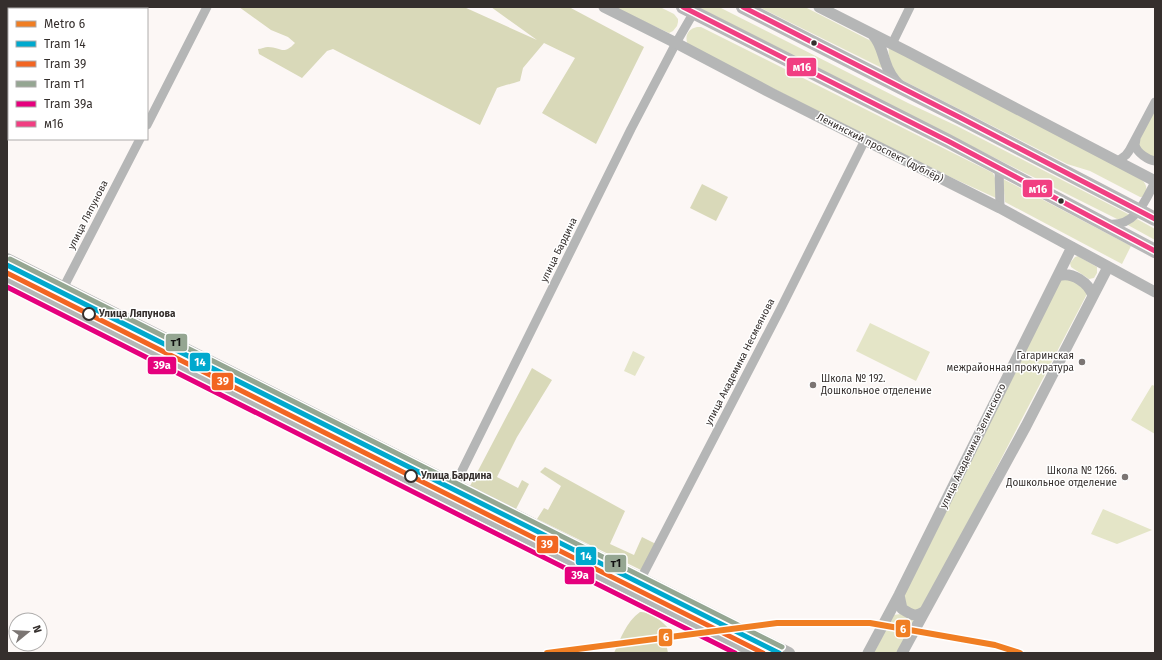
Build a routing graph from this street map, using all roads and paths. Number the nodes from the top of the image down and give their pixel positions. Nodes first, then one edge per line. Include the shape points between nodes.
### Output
1 (207, 7) edge
2 (743, 7) edge
3 (819, 7) edge
4 (910, 7) edge
5 (608, 8) edge
6 (689, 10) edge
7 (871, 33) junction
8 (676, 43) junction
9 (892, 44) junction
10 (904, 89) junction
11 (1155, 102) edge
12 (148, 122) edge
13 (1136, 138) junction
14 (139, 140) edge
15 (865, 140) junction
16 (1118, 161) junction
17 (1155, 161) edge
18 (999, 168) junction
19 (1155, 182) edge
20 (1000, 208) junction
21 (1139, 210) junction
22 (1155, 219) edge
23 (1104, 224) junction
24 (1072, 247) junction
25 (1155, 251) edge
26 (7, 259) edge
27 (1108, 267) junction
28 (1058, 276) junction
29 (7, 277) edge
30 (63, 288) junction
31 (1155, 292) edge
32 (1093, 296) junction
33 (56, 302) junction
34 (454, 485) junction
35 (448, 499) junction
36 (641, 578) junction
37 (634, 592) junction
38 (899, 595) junction
39 (890, 611) junction
40 (925, 611) junction
41 (918, 625) junction
42 (756, 653) edge
43 (789, 653) edge
44 (868, 653) edge
45 (902, 653) edge

1 - 12 street
2 - 10 main road
3 - 7 street
4 - 9 street
5 - 8 street, Ленинский проспект (дублёр)
6 - 8 street, улица Бардина
6 - 18 main road
7 - 9 street
7 - 10 street via 879,43 893,78
8 - 15 street, Ленинский проспект (дублёр)
8 - 34 street, улица Бардина
9 - 16 street
10 - 21 main road
11 - 13 street
13 - 16 street via 1126,155
13 - 17 street via 1135,145 1144,157
14 - 30 street, улица Ляпунова
15 - 20 street, Ленинский проспект (дублёр)
15 - 36 street, улица Академика Несмеянова
16 - 19 street
18 - 20 street
18 - 23 main road
19 - 21 street
20 - 24 street, Ленинский проспект (дублёр)
21 - 22 main road
21 - 23 street via 1129,220 1114,225
23 - 25 main road
24 - 27 street, Ленинский проспект (дублёр)
24 - 28 street, улица Академика Зелинского
26 - 30 main road
27 - 31 street, Ленинский проспект (дублёр)
27 - 32 street
28 - 32 street via 1070,275 1086,284
28 - 38 street, улица Академика Зелинского
29 - 33 main road
30 - 33 street, улица Ляпунова
30 - 34 main road
32 - 40 street via 1026,426
33 - 35 main road
34 - 35 street, улица Бардина
34 - 36 main road
35 - 37 main road
36 - 37 street, улица Академика Несмеянова
36 - 43 main road
37 - 42 main road
38 - 39 street, улица Академика Зелинского
38 - 40 street via 902,609 914,616
39 - 41 street via 905,612 916,619
39 - 44 street, улица Академика Зелинского
40 - 41 street
41 - 45 street

